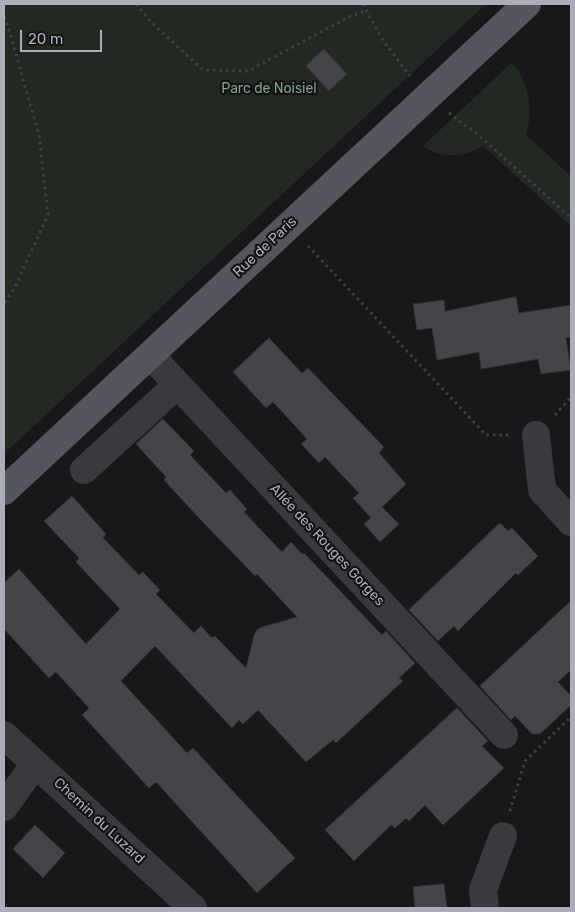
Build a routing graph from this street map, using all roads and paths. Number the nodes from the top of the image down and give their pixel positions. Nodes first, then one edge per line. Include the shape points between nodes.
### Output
1 (136, 4) edge
2 (363, 4) edge
3 (527, 4) edge
4 (367, 10) junction
5 (4, 17) edge
6 (428, 95) junction
7 (571, 218) edge
8 (304, 241) dead end
9 (4, 304) edge
10 (150, 355) junction
11 (177, 385) junction
12 (536, 435) joint
13 (84, 470) dead end
14 (4, 491) edge
15 (571, 522) edge
16 (571, 717) edge
17 (4, 735) edge
18 (504, 735) dead end
19 (35, 764) junction
20 (4, 807) edge
21 (503, 836) joint
22 (193, 908) edge
23 (485, 908) edge

1 - 4 path via 203,70 248,71
2 - 4 path
3 - 6 main road, Rue de Paris
4 - 6 path via 382,38
5 - 9 path via 39,135 48,215
6 - 7 path via 483,139
6 - 10 main road, Rue de Paris
8 - 12 path via 486,435
10 - 11 street, Allée des Rouges Gorges
10 - 14 main road, Rue de Paris
11 - 13 street
11 - 18 street, Allée des Rouges Gorges
12 - 15 street via 542,490
16 - 21 path via 525,761
17 - 19 street, Chemin du Luzard
19 - 20 street
19 - 22 street, Chemin du Luzard
21 - 23 street via 483,890

